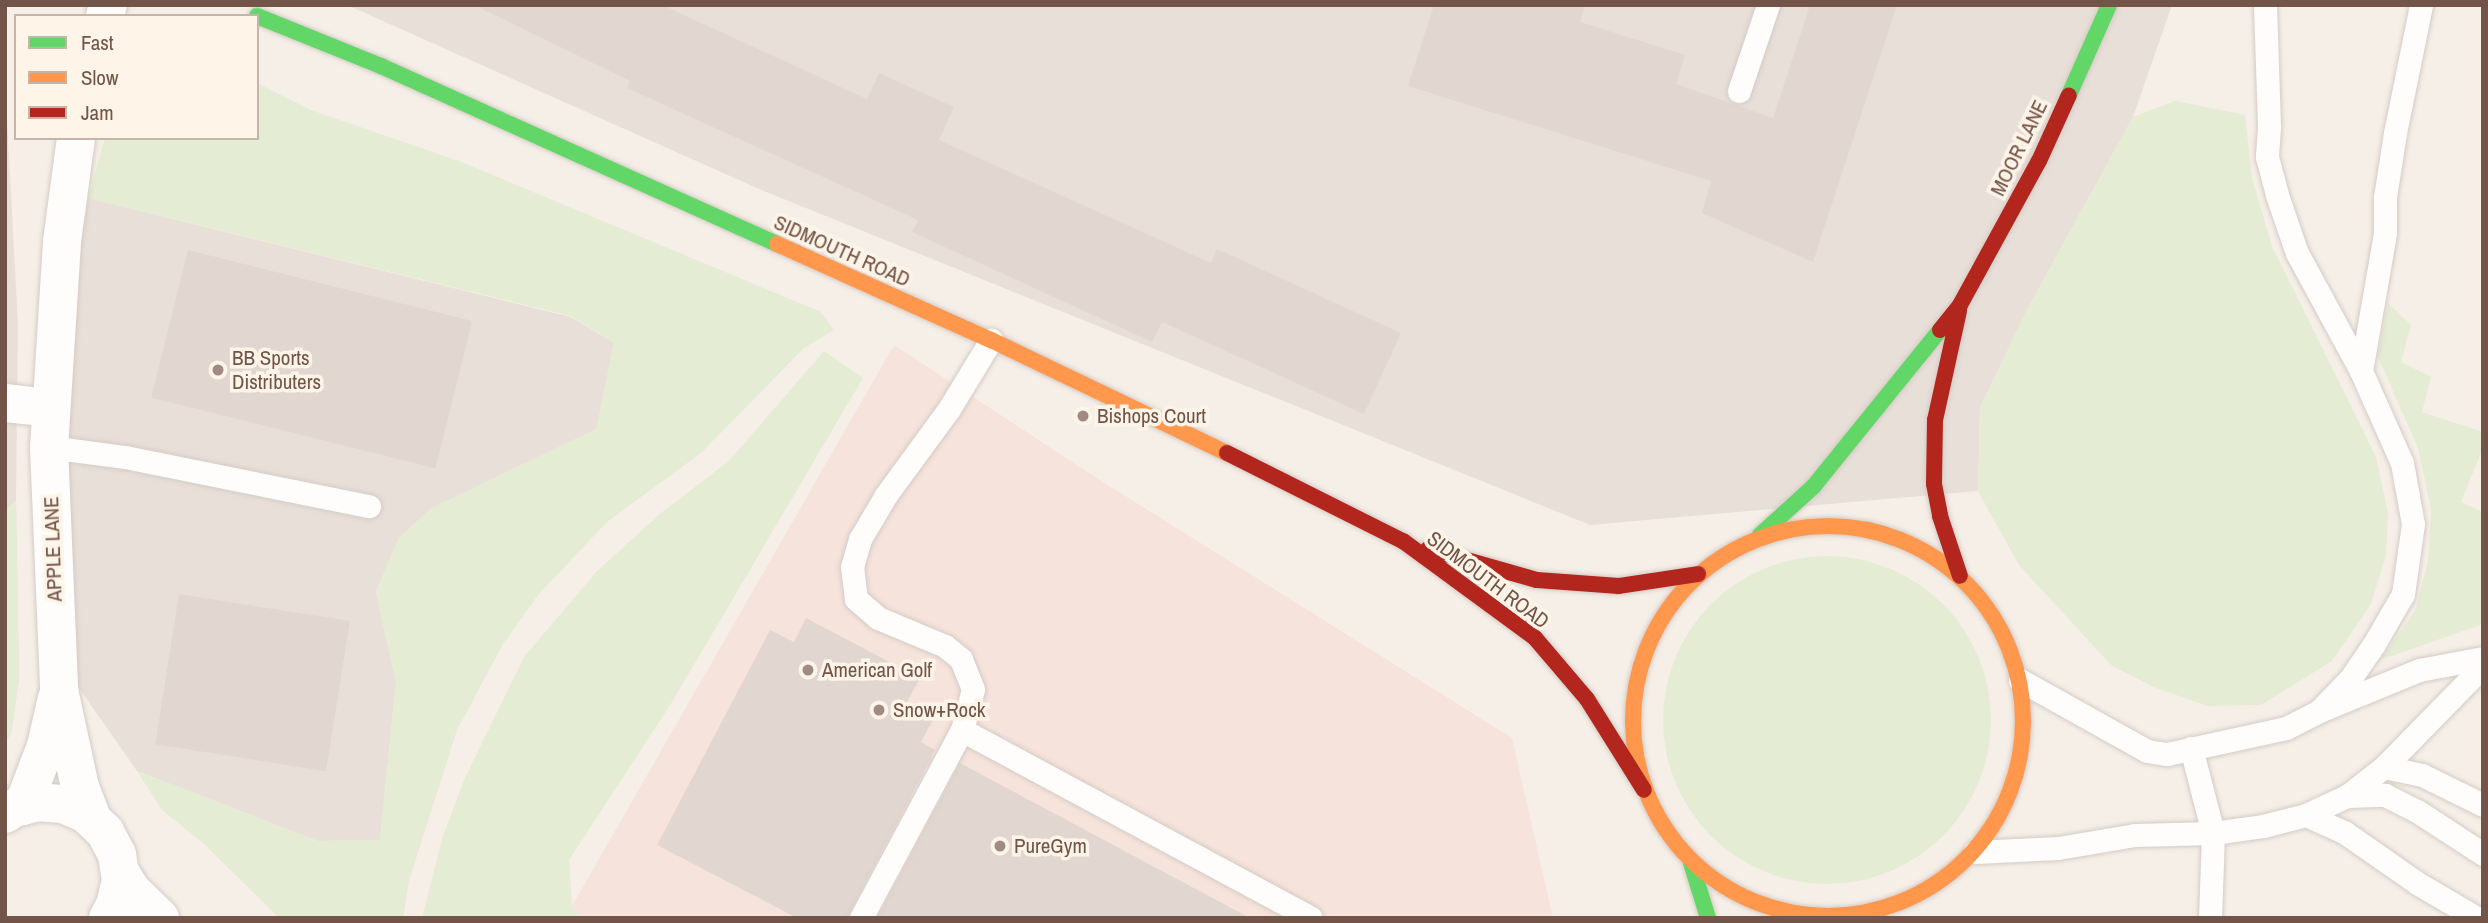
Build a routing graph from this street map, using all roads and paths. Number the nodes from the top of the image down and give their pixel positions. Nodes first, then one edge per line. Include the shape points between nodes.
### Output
1 (1768, 5) edge
2 (2109, 5) edge
3 (2265, 5) edge
4 (2421, 5) edge
5 (259, 17) edge
6 (1739, 91) dead end
7 (76, 140) edge
8 (1960, 305) junction
9 (991, 340) junction
10 (2361, 371) junction
11 (5, 403) edge
12 (51, 408) junction
13 (49, 447) junction
14 (369, 506) dead end
15 (1755, 538) junction
16 (1403, 541) junction
17 (1698, 574) junction
18 (1960, 576) junction
19 (2483, 658) edge
20 (2483, 666) edge
21 (2020, 680) junction
22 (59, 690) junction
23 (2319, 711) junction
24 (962, 730) junction
25 (2191, 748) junction
26 (2384, 767) junction
27 (1644, 790) junction
28 (2347, 796) junction
29 (2483, 805) edge
30 (14, 810) edge
31 (2306, 815) junction
32 (92, 820) junction
33 (2213, 833) junction
34 (1975, 852) junction
35 (2483, 854) edge
36 (1691, 863) junction
37 (120, 872) junction
38 (1929, 890) junction
39 (1925, 909) dead end
40 (108, 918) edge
41 (160, 918) edge
42 (861, 918) edge
43 (1311, 918) edge
44 (1708, 918) edge
45 (2210, 918) edge
46 (2477, 918) edge

1 - 6 lane
2 - 8 main road, MOOR LANE via 2039,161
3 - 10 lane via 2267,157 2297,253
4 - 10 lane via 2395,133 2385,197 2385,233
5 - 9 main road, SIDMOUTH ROAD via 381,66
7 - 12 street, APPLE LANE via 62,242
8 - 15 main road, MOOR LANE via 1813,487
8 - 18 main road, MOOR LANE via 1935,420 1934,484
9 - 16 main road, SIDMOUTH ROAD
9 - 24 lane via 949,409 886,495 860,539 852,567 856,599 878,618 945,646 961,659 973,689
10 - 23 lane via 2402,463 2413,524 2412,549 2403,594 2393,614 2350,679
11 - 12 street
12 - 13 street, APPLE LANE
13 - 14 lane via 125,457
13 - 22 street, APPLE LANE
15 - 17 main road
15 - 18 main road via 1809,526 1863,528 1915,545
16 - 17 main road, SIDMOUTH ROAD via 1537,580 1619,586
16 - 27 main road, SIDMOUTH ROAD via 1535,638 1587,699
17 - 27 main road via 1660,619 1637,673 1632,732
18 - 21 main road via 2004,632
19 - 23 lane via 2419,670
20 - 26 lane
21 - 25 lane via 2147,751 2167,754
21 - 34 main road via 2025,726 2019,771 2001,814
22 - 30 street, APPLE LANE via 46,746
22 - 32 street, APPLE LANE
23 - 25 lane via 2286,728
24 - 42 lane
24 - 43 lane
25 - 33 lane
26 - 28 lane
26 - 29 lane via 2421,775
27 - 36 main road via 1663,829
28 - 31 lane
28 - 35 lane via 2385,795
30 - 32 street via 38,802 61,804
31 - 33 lane
31 - 46 lane via 2344,832
32 - 37 street via 105,832
33 - 34 lane via 2135,835 2058,848
33 - 45 lane
34 - 38 main road
36 - 38 main road via 1744,898 1805,916 1869,913
36 - 44 main road
37 - 40 street via 116,905
37 - 41 street
38 - 39 main road

